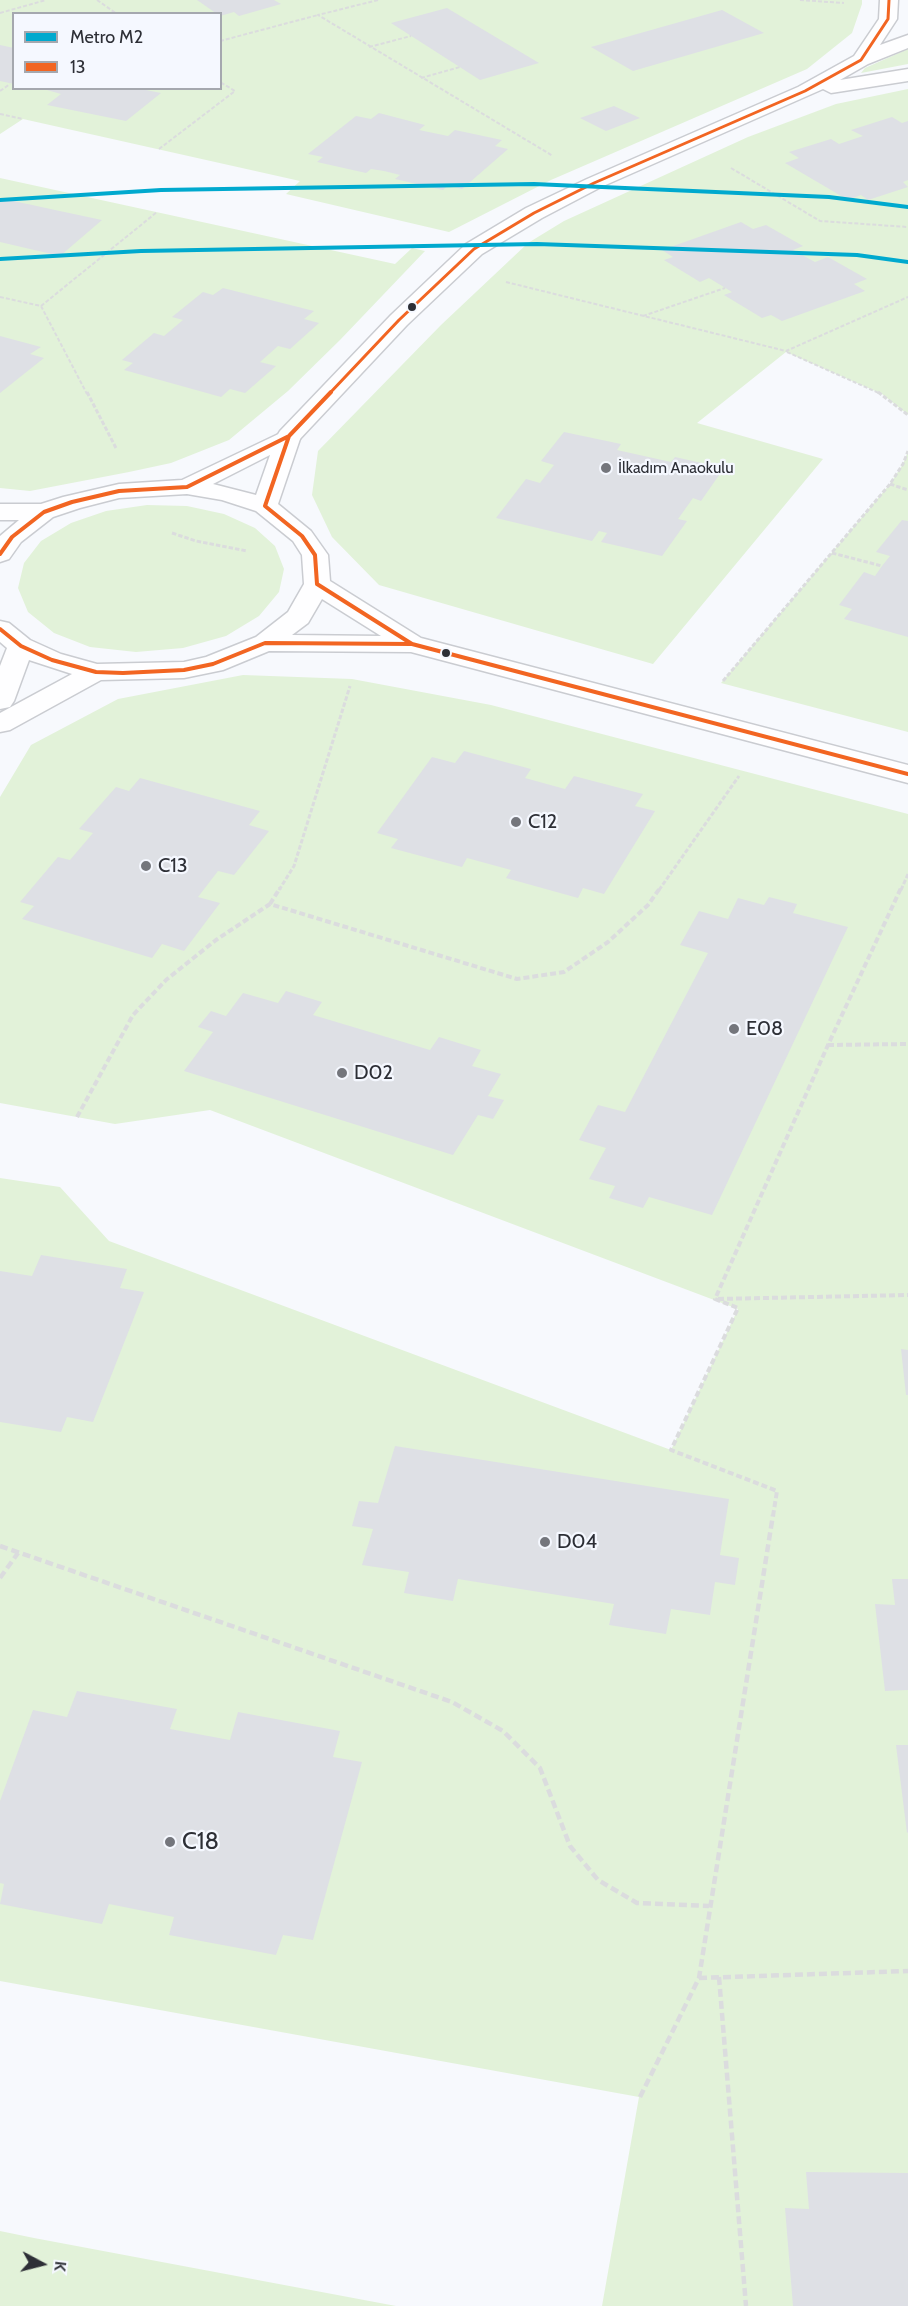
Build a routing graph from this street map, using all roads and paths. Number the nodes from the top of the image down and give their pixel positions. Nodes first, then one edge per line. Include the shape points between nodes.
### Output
1 (46, 0) edge
2 (97, 0) edge
3 (378, 0) edge
4 (800, 0) edge
5 (889, 0) edge
6 (852, 3) dead end
7 (114, 12) edge
8 (0, 13) edge
9 (318, 15) junction
10 (411, 36) dead end
11 (222, 40) edge
12 (908, 41) edge
13 (369, 47) junction
14 (861, 60) junction
15 (460, 67) dead end
16 (901, 74) edge
17 (421, 78) junction
18 (222, 83) edge
19 (10, 84) dead end
20 (0, 91) edge
21 (805, 91) junction
22 (0, 114) edge
23 (22, 119) dead end
24 (159, 149) dead end
25 (555, 158) dead end
26 (729, 167) dead end
27 (157, 212) dead end
28 (908, 227) edge
29 (500, 280) dead end
30 (725, 288) dead end
31 (0, 297) edge
32 (908, 297) edge
33 (41, 306) junction
34 (643, 316) junction
35 (786, 351) junction
36 (908, 415) edge
37 (289, 436) junction
38 (908, 451) edge
39 (118, 452) dead end
40 (890, 484) junction
41 (187, 487) junction
42 (908, 489) edge
43 (265, 506) junction
44 (0, 512) edge
45 (44, 512) junction
46 (162, 530) dead end
47 (248, 552) dead end
48 (832, 553) junction
49 (0, 554) edge
50 (882, 567) dead end
51 (317, 584) junction
52 (0, 629) edge
53 (265, 643) junction
54 (412, 644) junction
55 (21, 646) junction
56 (96, 672) junction
57 (352, 680) dead end
58 (721, 683) dead end
59 (0, 701) edge
60 (0, 724) edge
61 (743, 771) dead end
62 (908, 774) edge
63 (908, 874) edge
64 (270, 904) junction
65 (908, 1044) edge
66 (828, 1045) junction
67 (77, 1117) dead end
68 (908, 1295) edge
69 (744, 1298) junction
70 (714, 1299) junction
71 (738, 1308) junction
72 (0, 1546) edge
73 (18, 1553) junction
74 (0, 1578) edge
75 (709, 1906) junction
76 (908, 1971) edge
77 (719, 1977) junction
78 (699, 1978) junction
79 (640, 2097) dead end
80 (746, 2306) edge

1 - 8 path
2 - 7 path
3 - 9 path
4 - 6 path
5 - 14 main road via 888,20
9 - 11 path
9 - 13 path
10 - 13 path
12 - 14 main road
13 - 17 path
14 - 21 main road
15 - 17 path
16 - 21 main road
17 - 25 path
18 - 24 path via 235,91
19 - 20 path
21 - 37 main road via 594,183 474,249 399,320
22 - 23 path
26 - 28 path via 820,220
27 - 33 path
29 - 34 path
30 - 34 path
31 - 33 path
32 - 35 path
33 - 39 path
34 - 35 path
35 - 36 path via 882,394
37 - 41 main road
37 - 43 main road
38 - 40 path
40 - 42 path
40 - 48 path
41 - 43 main road via 226,493
41 - 45 main road via 119,491
43 - 51 main road via 309,545 315,555
44 - 45 main road
45 - 49 main road via 12,537
46 - 47 path
48 - 50 path
48 - 58 path
51 - 53 main road via 299,617
51 - 54 main road
52 - 55 main road
53 - 54 main road
53 - 56 main road via 213,664 184,670
54 - 62 main road
55 - 56 main road via 52,660
55 - 59 main road
56 - 60 main road
57 - 64 path via 294,866
61 - 64 path via 648,905 608,942 564,972 517,979
63 - 66 path
64 - 67 path via 166,980 133,1015
65 - 66 path
66 - 70 path
68 - 69 path
69 - 70 path
69 - 71 path
70 - 71 path
71 - 75 path via 671,1450 777,1491
72 - 73 path
73 - 74 path
73 - 75 path via 452,1702 503,1731 540,1768 570,1846 598,1880 636,1903
75 - 78 path
76 - 77 path
77 - 78 path
77 - 80 path
78 - 79 path

